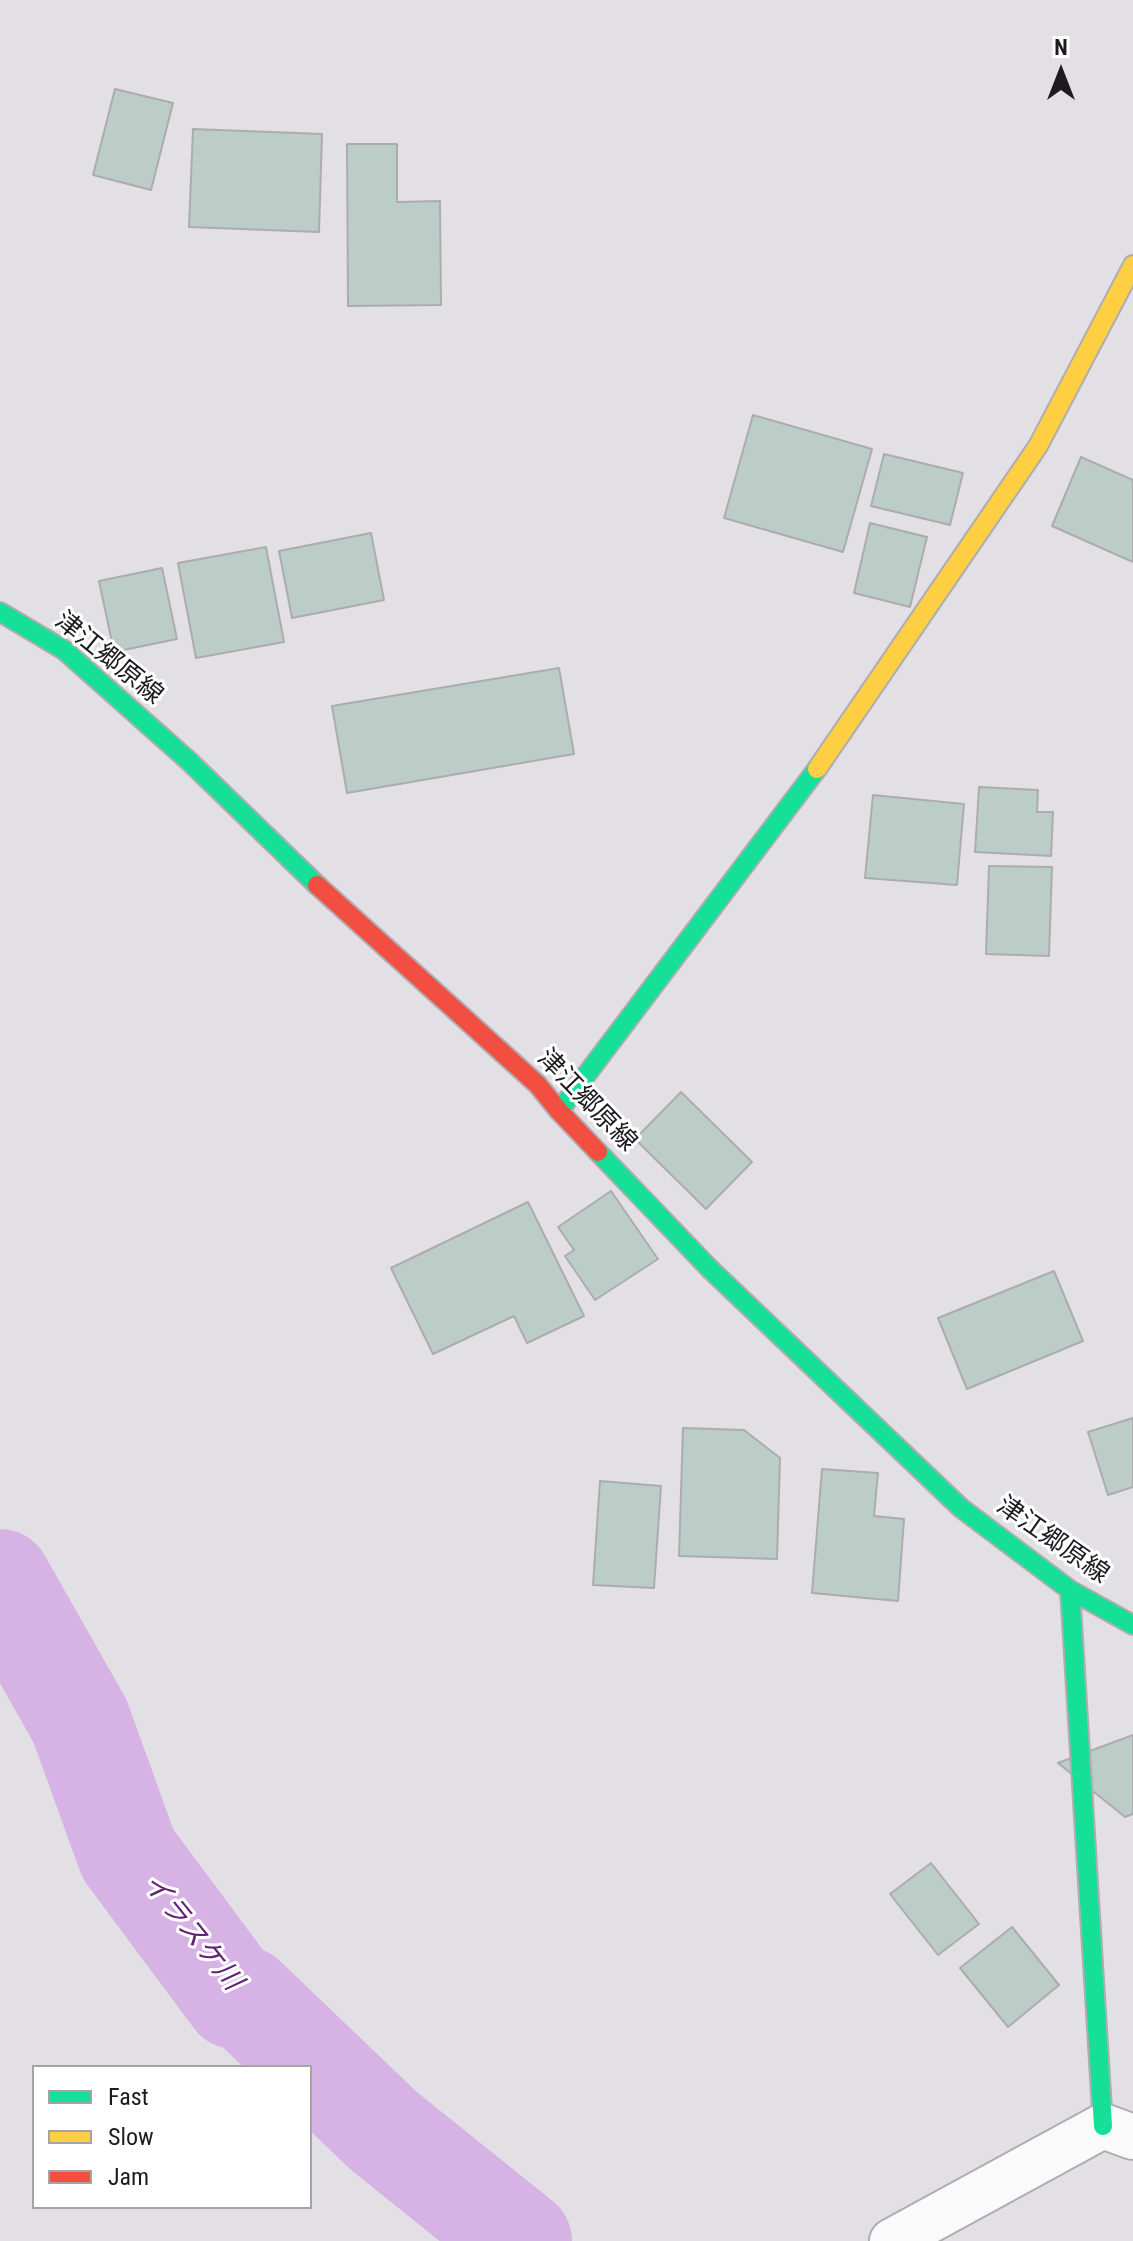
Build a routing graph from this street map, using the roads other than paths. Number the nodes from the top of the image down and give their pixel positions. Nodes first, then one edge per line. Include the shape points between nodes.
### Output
1 (1133, 265) edge
2 (0, 612) edge
3 (559, 1111) junction
4 (1070, 1590) junction
5 (1133, 1625) edge
6 (1118, 2131) edge
7 (892, 2241) edge

1 - 3 street via 1038,446 803,789
2 - 3 street, 津江郷原線 via 64,650 190,762 322,890 538,1085
3 - 4 street, 津江郷原線 via 710,1269 961,1508
4 - 5 street, 津江郷原線
4 - 6 street
6 - 7 street

